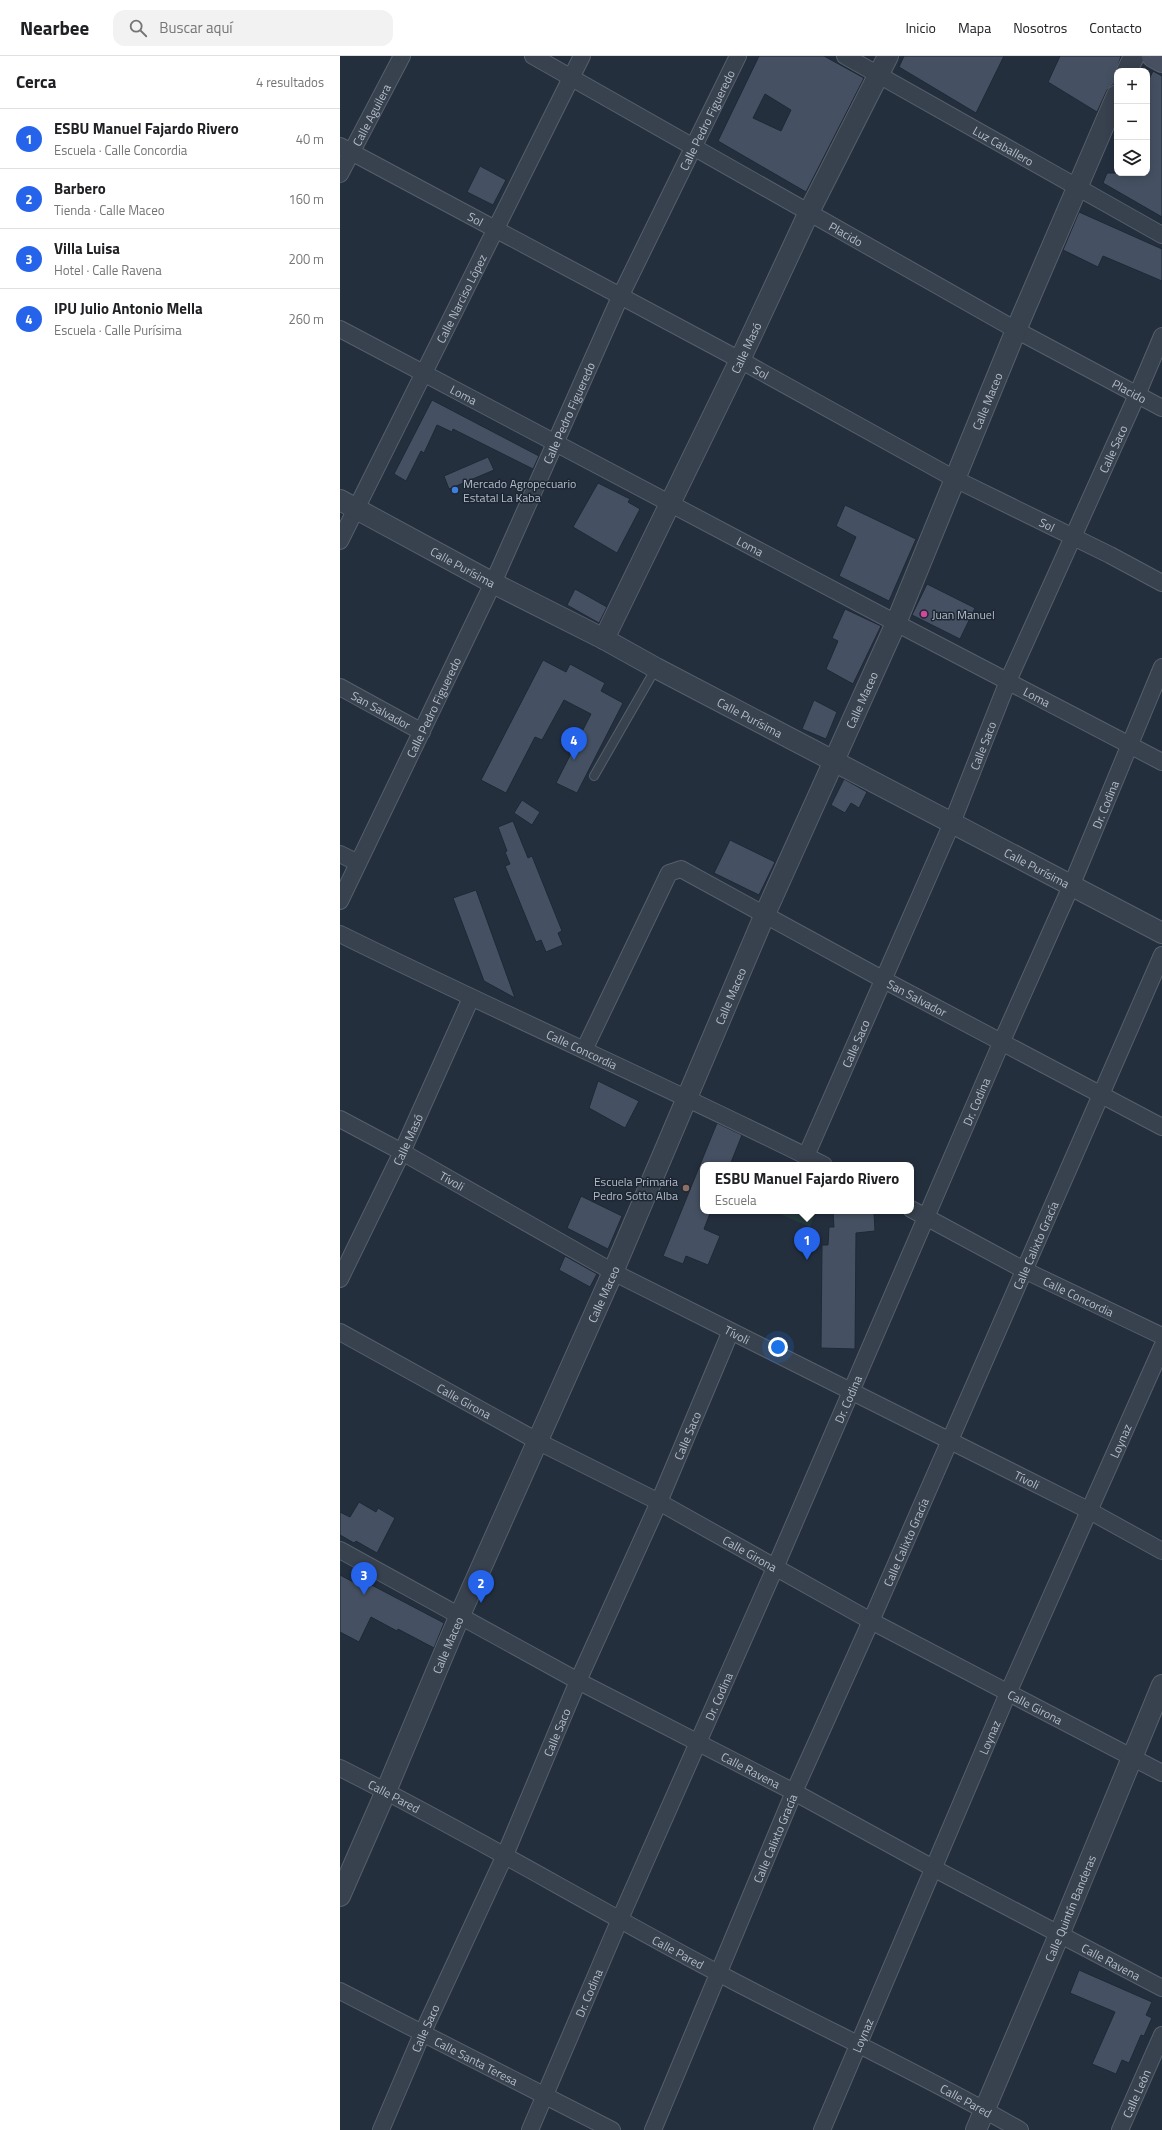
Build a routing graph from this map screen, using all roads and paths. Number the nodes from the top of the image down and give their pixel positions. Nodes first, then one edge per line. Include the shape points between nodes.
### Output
1 (402, 56) edge
2 (533, 56) edge
3 (582, 56) edge
4 (738, 56) edge
5 (845, 56) edge
6 (888, 56) edge
7 (1134, 56) edge
8 (1153, 56) edge
9 (1162, 61) edge
10 (1129, 68) edge
11 (879, 75) junction
12 (572, 78) junction
13 (1114, 102) edge
14 (692, 148) junction
15 (346, 150) edge
16 (340, 174) edge
17 (1077, 188) junction
18 (809, 212) junction
19 (496, 230) junction
20 (1162, 235) edge
21 (620, 296) junction
22 (340, 329) edge
23 (1016, 330) junction
24 (1162, 336) edge
25 (740, 360) junction
26 (423, 372) junction
27 (1137, 395) junction
28 (1162, 408) edge
29 (556, 443) junction
30 (955, 479) junction
31 (348, 504) edge
32 (669, 504) junction
33 (1072, 537) junction
34 (340, 541) edge
35 (493, 583) junction
36 (1162, 583) edge
37 (896, 623) junction
38 (604, 639) junction
39 (1162, 667) edge
40 (656, 668) junction
41 (1008, 681) junction
42 (340, 687) edge
43 (422, 732) junction
44 (1129, 745) junction
45 (835, 762) junction
46 (1162, 762) edge
47 (594, 776) dead end
48 (952, 823) junction
49 (340, 854) edge
50 (358, 863) junction
51 (1072, 884) junction
52 (340, 901) edge
53 (765, 914) junction
54 (1162, 933) edge
55 (340, 934) edge
56 (1162, 955) edge
57 (884, 980) junction
58 (471, 998) junction
59 (1002, 1041) junction
60 (584, 1050) junction
61 (1100, 1095) junction
62 (688, 1098) junction
63 (340, 1119) edge
64 (1162, 1127) edge
65 (402, 1152) junction
66 (806, 1156) junction
67 (818, 1162) edge
68 (914, 1210) edge
69 (926, 1216) junction
70 (1024, 1270) junction
71 (613, 1272) junction
72 (340, 1279) edge
73 (340, 1332) edge
74 (730, 1333) junction
75 (1162, 1336) edge
76 (1162, 1347) edge
77 (851, 1392) junction
78 (950, 1441) junction
79 (538, 1442) junction
80 (659, 1502) junction
81 (1088, 1510) junction
82 (340, 1550) edge
83 (1162, 1551) edge
84 (775, 1568) junction
85 (460, 1615) junction
86 (871, 1621) junction
87 (578, 1681) junction
88 (1162, 1685) edge
89 (1008, 1693) junction
90 (697, 1744) junction
91 (1132, 1758) junction
92 (340, 1768) edge
93 (1162, 1773) edge
94 (386, 1791) junction
95 (794, 1792) junction
96 (505, 1855) junction
97 (933, 1868) junction
98 (340, 1896) edge
99 (620, 1919) junction
100 (1059, 1935) junction
101 (718, 1973) junction
102 (1162, 1988) edge
103 (340, 1991) edge
104 (422, 2034) junction
105 (1162, 2035) edge
106 (859, 2044) junction
107 (545, 2096) junction
108 (985, 2110) junction
109 (381, 2130) edge
110 (530, 2130) edge
111 (612, 2130) edge
112 (653, 2130) edge
113 (822, 2130) edge
114 (976, 2130) edge
115 (1020, 2130) edge
116 (1120, 2130) edge

1 - 15 street, Calle Aguilera
2 - 12 street, Placido
3 - 12 street, Calle Narciso López
4 - 14 street, Calle Pedro Figueredo
5 - 11 street, Luz Caballero
6 - 11 street, Calle Masó
7 - 10 street
8 - 9 main road
11 - 17 street, Luz Caballero
11 - 18 street, Calle Masó
12 - 14 street, Placido
12 - 19 street, Calle Narciso López
13 - 17 street, Calle Maceo
14 - 18 street, Placido
14 - 21 street, Calle Pedro Figueredo
15 - 16 street, Calle Aguilera
15 - 19 street, Sol
17 - 20 street, Luz Caballero
17 - 23 street, Calle Maceo
18 - 23 street, Placido
18 - 25 street, Calle Masó
19 - 21 street, Sol
19 - 26 street, Calle Narciso López
21 - 25 street, Sol
21 - 29 street, Calle Pedro Figueredo
22 - 26 street, Loma
23 - 27 street, Placido
23 - 30 street, Calle Maceo
24 - 27 street, Calle Saco
25 - 30 street, Sol
25 - 32 street, Calle Masó
26 - 29 street, Loma
26 - 31 street, Calle Narciso López
27 - 28 street, Placido
27 - 33 street, Calle Saco
29 - 32 street, Loma
29 - 35 street, Calle Pedro Figueredo
30 - 33 street, Sol
30 - 37 street, Calle Maceo
31 - 34 street, Calle Narciso López
31 - 35 street, Calle Purísima
32 - 37 street, Loma
32 - 38 street, Calle Masó
33 - 36 street, Sol
33 - 41 street, Calle Saco
35 - 38 street, Calle Purísima
35 - 43 street, Calle Pedro Figueredo
37 - 41 street, Loma
37 - 45 street, Calle Maceo
38 - 40 street, Calle Purísima
39 - 44 street, Dr. Codina
40 - 45 street, Calle Purísima
40 - 47 lane
41 - 44 street, Loma
41 - 48 street, Calle Saco
42 - 43 street, San Salvador
43 - 50 street, Calle Pedro Figueredo
44 - 46 street, Loma
44 - 51 street, Dr. Codina
45 - 48 street, Calle Purísima
45 - 53 street, Calle Maceo
48 - 51 street, Calle Purísima
48 - 57 street, Calle Saco
49 - 50 street
50 - 52 street, Calle Pedro Figueredo
51 - 54 street, Calle Purísima
51 - 59 street, Dr. Codina
53 - 57 street, San Salvador
53 - 60 street, San Salvador via 681,869 669,873
53 - 62 street, Calle Maceo
55 - 58 street, Calle Concordia
56 - 61 street, Calle Calixto Gracía
57 - 59 street, San Salvador
57 - 66 street, Calle Saco
58 - 60 street, Calle Concordia
58 - 65 street, Calle Masó
59 - 61 street, San Salvador
59 - 69 street, Dr. Codina
60 - 62 street, Calle Concordia
61 - 64 street, San Salvador
61 - 70 street, Calle Calixto Gracía
62 - 66 street, Calle Concordia
62 - 71 street, Calle Maceo
63 - 65 street, Tívoli
65 - 71 street, Tívoli
65 - 72 street, Calle Masó
66 - 67 street, Calle Concordia
68 - 69 street, Calle Concordia
69 - 70 street, Calle Concordia
69 - 77 street, Dr. Codina
70 - 75 street, Calle Concordia
70 - 78 street, Calle Calixto Gracía
71 - 74 street, Tívoli
71 - 79 street, Calle Maceo
73 - 79 street, Calle Girona
74 - 77 street, Tívoli
74 - 80 street, Calle Saco
76 - 81 street, Loynaz
77 - 78 street, Tívoli
77 - 84 street, Dr. Codina
78 - 81 street, Tívoli
78 - 86 street, Calle Calixto Gracía
79 - 80 street, Calle Girona
79 - 85 street, Calle Maceo
80 - 84 street, Calle Girona
80 - 87 street, Calle Saco
81 - 83 street, Tívoli
81 - 89 street, Loynaz
82 - 85 street, Calle Ravena
84 - 86 street, Calle Girona
84 - 90 street, Dr. Codina
85 - 87 street, Calle Ravena
85 - 94 street, Calle Maceo
86 - 89 street, Calle Girona
86 - 95 street, Calle Calixto Gracía
87 - 90 street, Calle Ravena
87 - 96 street, Calle Saco
88 - 91 street, Calle Quintín Banderas
89 - 91 street, Calle Girona
89 - 97 street, Loynaz
90 - 95 street, Calle Ravena
90 - 99 street, Dr. Codina
91 - 93 street, Calle Girona
91 - 100 street, Calle Quintín Banderas
92 - 94 street, Calle Pared
94 - 96 street, Calle Pared
94 - 98 street, Calle Maceo
95 - 97 street, Calle Ravena
95 - 101 street, Calle Calixto Gracía
96 - 99 street, Calle Pared
96 - 104 street, Calle Saco
97 - 100 street, Calle Ravena
97 - 106 street, Loynaz
99 - 101 street, Calle Pared
99 - 107 street, Dr. Codina
100 - 102 street, Calle Ravena
100 - 108 street, Calle Quintín Banderas
101 - 106 street, Calle Pared
101 - 112 street, Calle Calixto Gracía
103 - 104 street, Calle Santa Teresa
104 - 107 street, Calle Santa Teresa
104 - 109 street, Calle Saco
105 - 116 street, Calle León
106 - 108 street, Calle Pared
106 - 113 street, Loynaz
107 - 110 street, Dr. Codina
107 - 111 street, Calle Santa Teresa
108 - 114 street, Calle Quintín Banderas
108 - 115 street, Calle Pared

